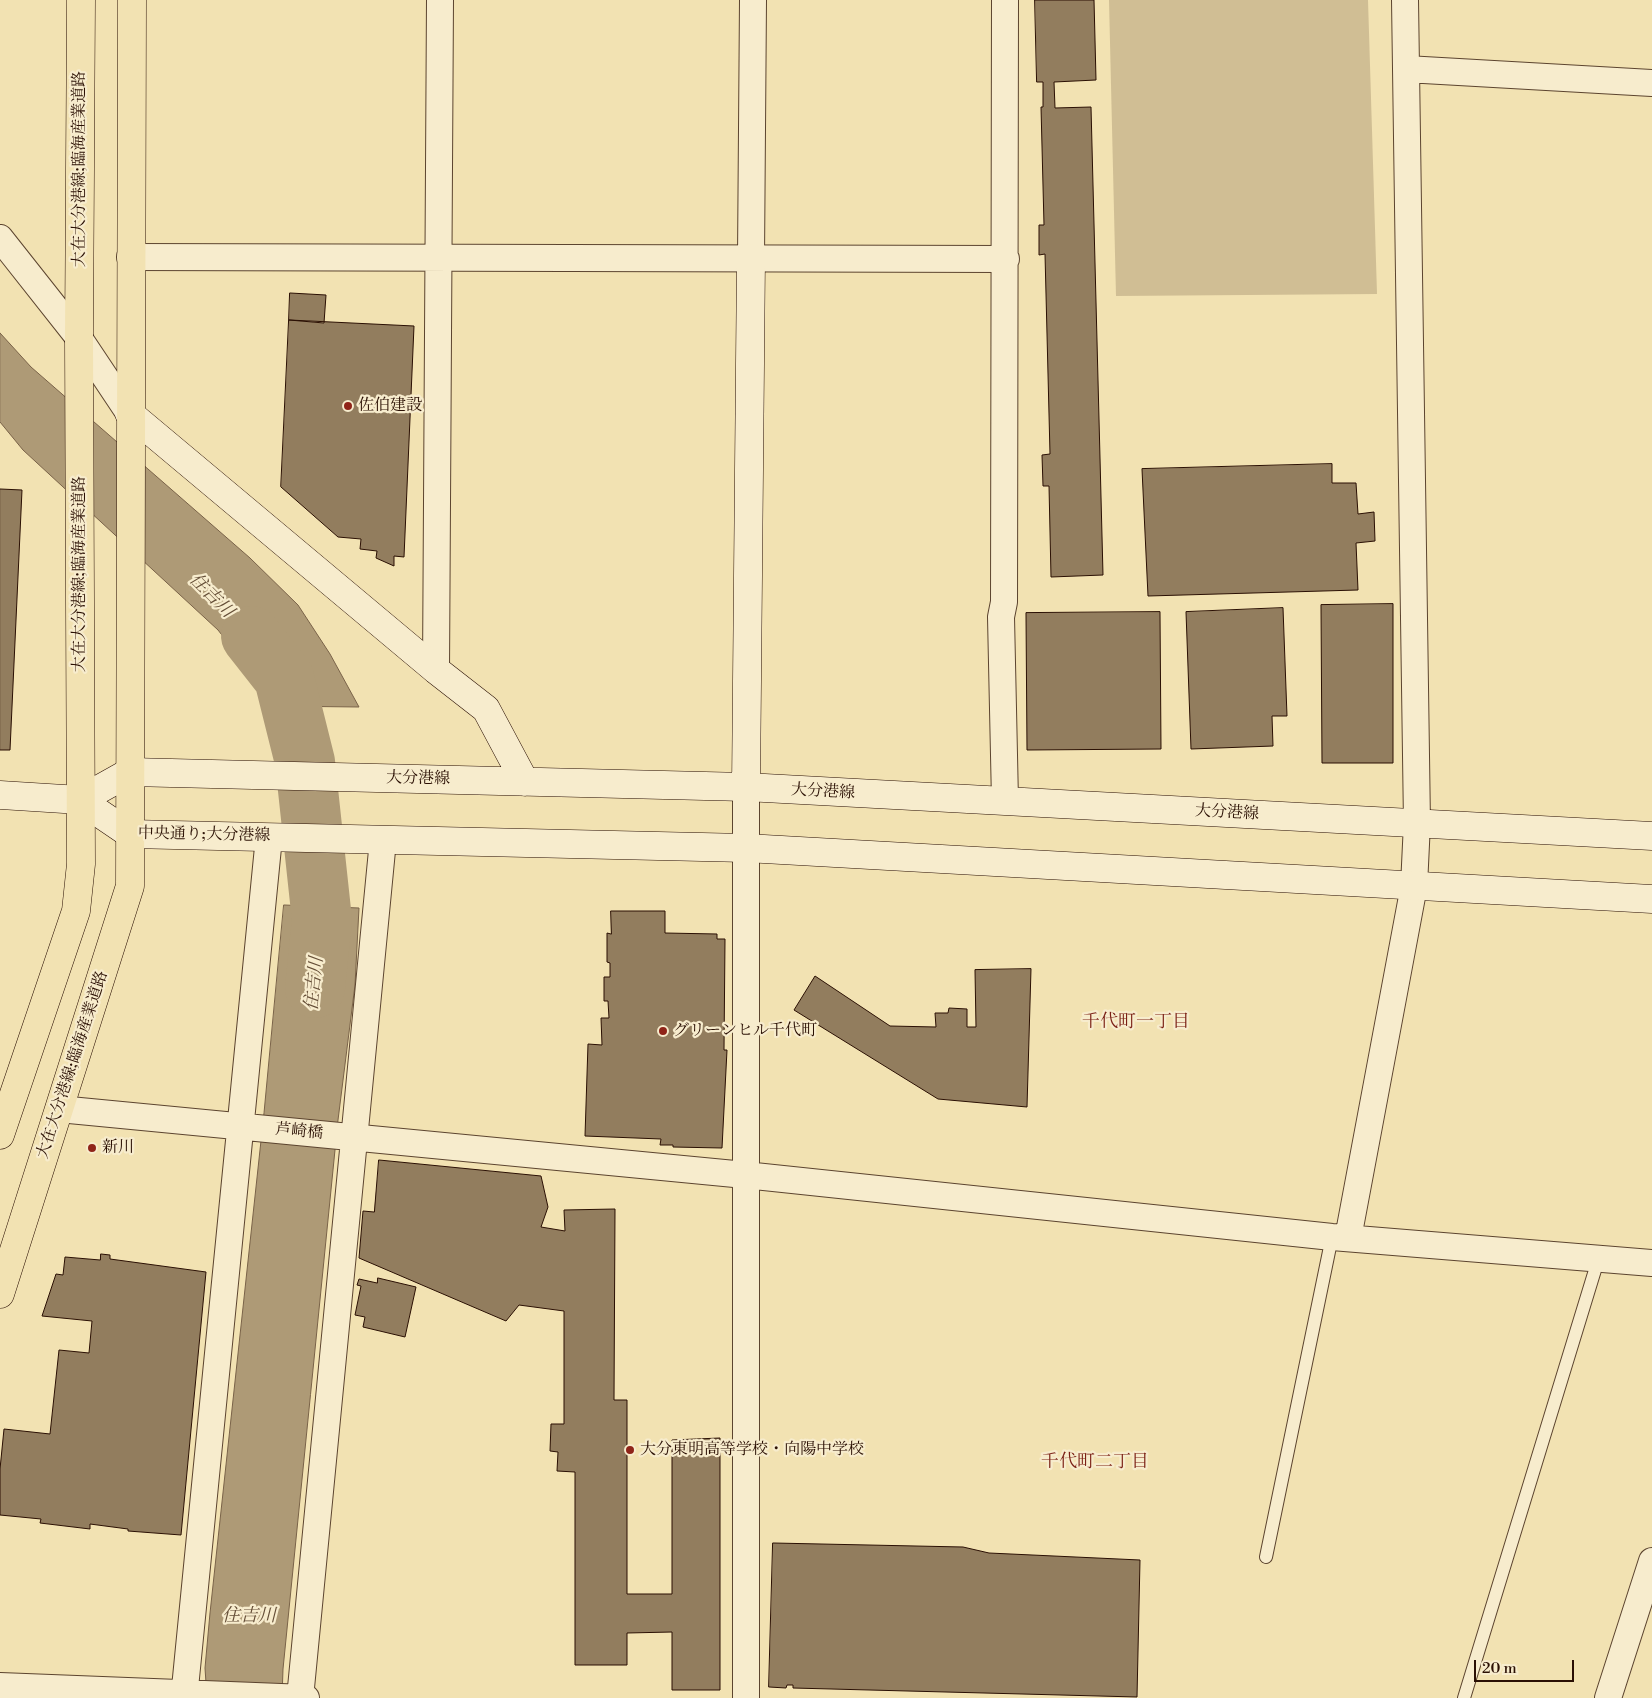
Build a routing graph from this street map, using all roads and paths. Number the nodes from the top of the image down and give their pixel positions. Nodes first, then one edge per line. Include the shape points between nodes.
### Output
1 (81, 0) edge
2 (132, 0) edge
3 (440, 0) edge
4 (753, 0) edge
5 (1005, 0) edge
6 (1405, 0) edge
7 (1406, 70) junction
8 (1652, 83) edge
9 (0, 238) edge
10 (130, 257) junction
11 (438, 257) junction
12 (751, 258) junction
13 (1006, 259) junction
14 (79, 338) junction
15 (129, 413) junction
16 (436, 670) junction
17 (130, 772) junction
18 (525, 782) junction
19 (746, 788) junction
20 (0, 795) edge
21 (80, 800) junction
22 (1005, 801) junction
23 (1417, 823) junction
24 (130, 834) junction
25 (1652, 836) edge
26 (274, 837) junction
27 (379, 840) junction
28 (746, 848) junction
29 (1414, 886) junction
30 (1652, 899) edge
31 (59, 1109) junction
32 (247, 1127) junction
33 (0, 1135) edge
34 (348, 1137) junction
35 (745, 1175) junction
36 (1340, 1237) junction
37 (1599, 1257) junction
38 (1652, 1263) edge
39 (0, 1294) edge
40 (1266, 1557) dead end
41 (1652, 1561) edge
42 (0, 1686) edge
43 (189, 1696) edge
44 (289, 1698) edge
45 (300, 1698) edge
46 (306, 1698) edge
47 (746, 1698) edge
48 (1464, 1698) edge
49 (1608, 1698) edge

1 - 14 main road, 大在大分港線;臨海産業道路
2 - 10 main road
3 - 11 street
4 - 12 street
5 - 13 street
6 - 7 street
7 - 8 street
7 - 23 street
9 - 14 street
10 - 11 street
10 - 15 main road
11 - 12 street
11 - 16 street
12 - 13 street
12 - 19 main road
13 - 22 street via 1004,602 1001,617
14 - 15 street
14 - 21 main road, 大在大分港線;臨海産業道路
15 - 16 main road
15 - 17 main road
16 - 18 main road via 486,709
17 - 18 main road, 大分港線
17 - 21 main road
17 - 24 main road, 大在大分港線;臨海産業道路
18 - 19 main road, 大分港線
19 - 22 main road, 大分港線
19 - 28 street
20 - 21 main road
21 - 24 main road
21 - 33 main road, 大在大分港線;臨海産業道路 via 81,864 76,911
22 - 23 main road, 大分港線
23 - 25 main road, 大分港線
23 - 29 street
24 - 26 main road, 中央通り;大分港線
24 - 31 main road, 大在大分港線;臨海産業道路 via 130,886
26 - 27 main road
26 - 32 street
27 - 28 main road
27 - 34 street
28 - 29 main road
28 - 35 street
29 - 30 main road
29 - 36 street
31 - 32 street, 芦崎橋
31 - 39 main road, 大在大分港線;臨海産業道路
32 - 34 street, 芦崎橋
32 - 43 street
34 - 35 street, 芦崎橋
34 - 45 street
35 - 36 street, 芦崎橋
35 - 47 street
36 - 37 street, 芦崎橋
36 - 40 lane
37 - 38 street, 芦崎橋
37 - 48 lane
41 - 49 street
42 - 43 street
43 - 44 street
44 - 45 street
45 - 46 street

